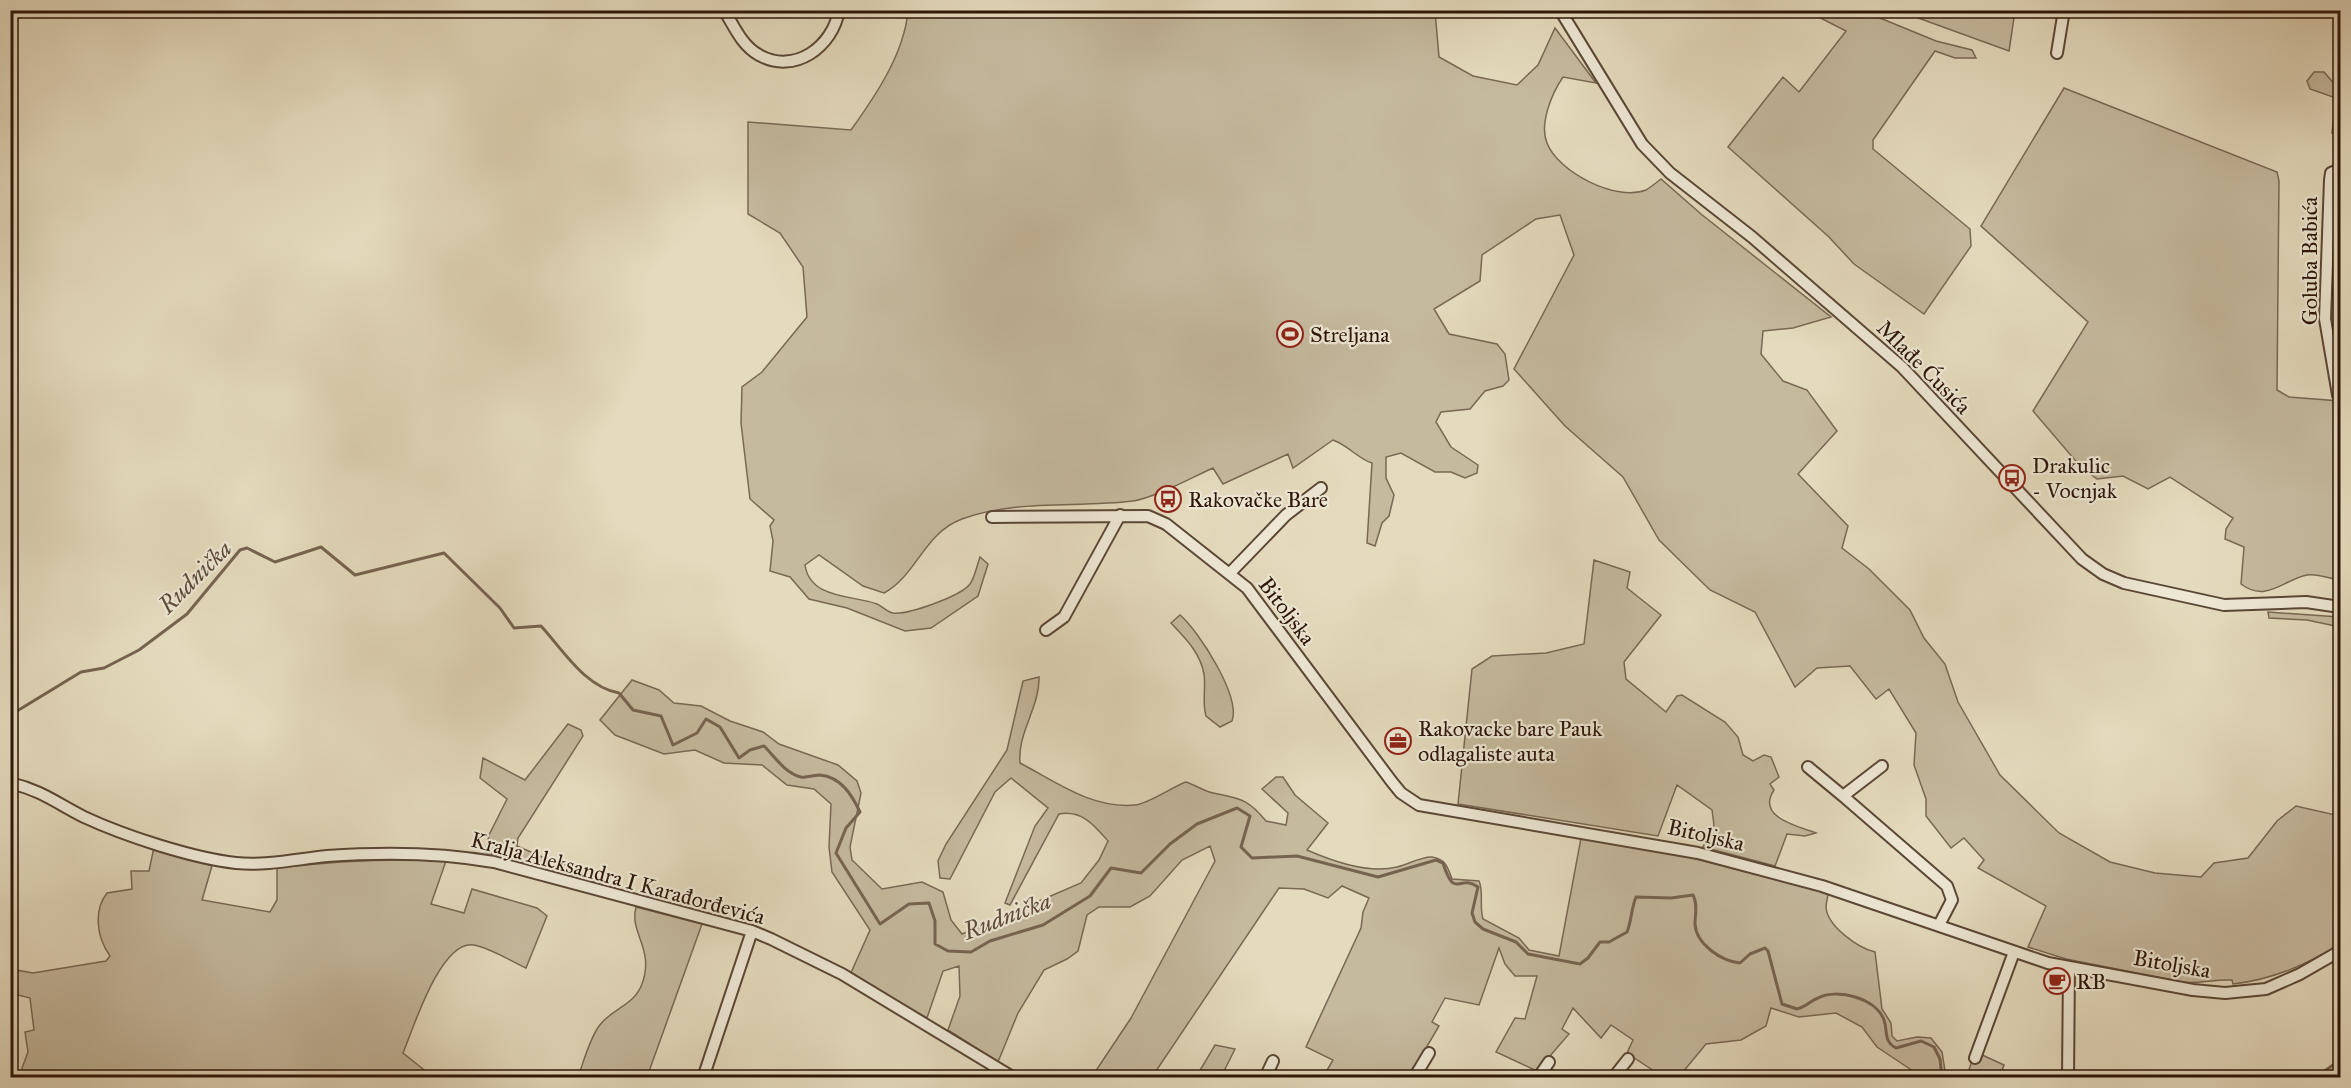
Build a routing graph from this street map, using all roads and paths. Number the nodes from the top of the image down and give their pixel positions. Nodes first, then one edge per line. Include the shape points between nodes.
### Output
1 (724, 10) edge
2 (839, 10) edge
3 (1560, 10) edge
4 (2064, 10) edge
5 (2057, 53) dead end
6 (2340, 169) edge
7 (2338, 395) dead end
8 (1321, 488) dead end
9 (1120, 515) junction
10 (992, 517) dead end
11 (1230, 573) junction
12 (2340, 607) edge
13 (1046, 630) dead end
14 (1882, 766) dead end
15 (1808, 767) dead end
16 (10, 783) edge
17 (1843, 796) junction
18 (1939, 926) junction
19 (752, 931) junction
20 (2340, 951) edge
21 (2014, 952) junction
22 (2069, 967) junction
23 (1430, 1053) dead end
24 (1975, 1058) dead end
25 (1628, 1059) dead end
26 (1273, 1061) dead end
27 (1548, 1062) dead end
28 (703, 1077) edge
29 (1014, 1077) edge
30 (1265, 1077) edge
31 (1414, 1077) edge
32 (1538, 1077) edge
33 (1613, 1077) edge
34 (2068, 1077) edge

1 - 2 street via 742,39 758,55 778,61 794,61 826,44
3 - 12 street, Mlađe Ćusića via 1642,144 1670,173 1752,237 1902,367 2082,559 2124,583 2224,605 2306,602
4 - 5 street
6 - 7 street, Goluba Babića via 2331,173 2330,180 2325,319
8 - 11 street via 1286,515
9 - 10 street
9 - 11 street, Bitoljska via 1148,516 1166,524
9 - 13 street via 1064,617
11 - 18 street, Bitoljska via 1262,607 1345,723 1411,801 1427,807 1687,850 1822,886
14 - 17 street
15 - 17 street
16 - 19 street, Kralja Aleksandra I Karađorđevića via 41,792 85,817 129,834 222,861 270,863 405,852 465,857
17 - 18 street via 1947,886 1952,900
18 - 21 street, Bitoljska
19 - 28 street
19 - 29 street, Kralja Aleksandra I Karađorđevića via 842,974
20 - 22 street, Bitoljska via 2275,986 2225,993
21 - 22 street, Bitoljska
21 - 24 street
22 - 34 street
23 - 31 street
25 - 33 street
26 - 30 street
27 - 32 street

